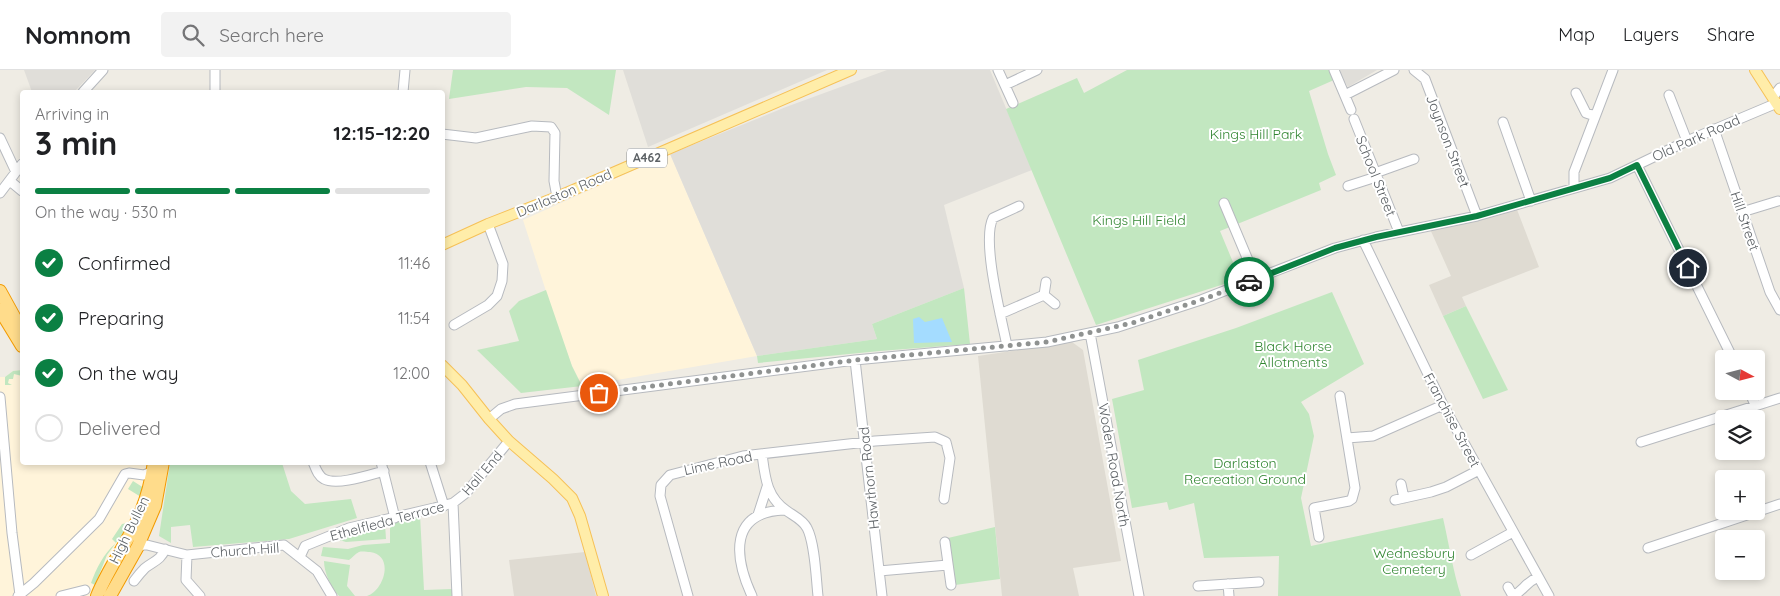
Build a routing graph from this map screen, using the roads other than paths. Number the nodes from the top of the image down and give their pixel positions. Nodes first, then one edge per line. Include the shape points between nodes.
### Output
1 (103, 70) edge
2 (215, 70) edge
3 (405, 70) edge
4 (852, 70) edge
5 (998, 70) edge
6 (1037, 70) edge
7 (1334, 70) edge
8 (1394, 70) edge
9 (1414, 70) edge
10 (1612, 70) edge
11 (1756, 70) edge
12 (1005, 85) junction
13 (1780, 88) edge
14 (85, 90) edge
15 (215, 90) edge
16 (403, 90) edge
17 (1576, 93) dead end
18 (1669, 95) dead end
19 (1345, 96) junction
20 (1013, 103) dead end
21 (1776, 103) edge
22 (1595, 116) junction
23 (1503, 122) dead end
24 (1714, 129) junction
25 (445, 134) edge
26 (0, 138) edge
27 (1687, 141) junction
28 (1414, 159) dead end
29 (1637, 165) junction
30 (20, 167) edge
31 (16, 172) junction
32 (1375, 175) junction
33 (10, 181) junction
34 (1348, 186) dead end
35 (1574, 188) junction
36 (20, 189) edge
37 (0, 193) edge
38 (557, 197) junction
39 (1531, 201) junction
40 (1778, 201) dead end
41 (1224, 203) dead end
42 (1019, 206) dead end
43 (1742, 212) junction
44 (1477, 216) junction
45 (488, 224) junction
46 (1399, 232) junction
47 (1363, 240) junction
48 (445, 244) edge
49 (1256, 279) junction
50 (1046, 282) dead end
51 (0, 291) edge
52 (1044, 295) junction
53 (1055, 304) dead end
54 (0, 310) edge
55 (1780, 310) edge
56 (1000, 314) junction
57 (454, 324) dead end
58 (20, 327) edge
59 (1090, 333) junction
60 (20, 343) edge
61 (1007, 346) junction
62 (1728, 350) edge
63 (856, 360) junction
64 (445, 367) edge
65 (1340, 396) dead end
66 (0, 397) edge
67 (1780, 398) edge
68 (1753, 400) edge
69 (1443, 405) junction
70 (1756, 407) junction
71 (489, 419) junction
72 (1, 429) edge
73 (1347, 438) junction
74 (509, 441) junction
75 (865, 442) junction
76 (1641, 442) dead end
77 (762, 454) junction
78 (157, 465) edge
79 (314, 465) edge
80 (431, 465) edge
81 (382, 467) edge
82 (1478, 470) junction
83 (1401, 484) dead end
84 (767, 487) junction
85 (944, 498) dead end
86 (1404, 498) junction
87 (1394, 500) dead end
88 (448, 504) junction
89 (1780, 504) edge
90 (784, 510) junction
91 (758, 515) junction
92 (395, 518) junction
93 (1513, 532) junction
94 (1319, 537) dead end
95 (145, 539) junction
96 (945, 542) dead end
97 (1648, 548) dead end
98 (165, 549) junction
99 (187, 555) junction
100 (1471, 556) dead end
101 (300, 557) junction
102 (948, 565) junction
103 (879, 571) junction
104 (108, 572) junction
105 (318, 572) junction
106 (1538, 577) junction
107 (134, 581) dead end
108 (1259, 582) dead end
109 (34, 584) junction
110 (951, 584) dead end
111 (1228, 584) junction
112 (1198, 586) dead end
113 (1508, 587) dead end
114 (85, 590) dead end
115 (19, 595) edge
116 (34, 596) edge
117 (61, 596) edge
118 (97, 596) edge
119 (110, 596) edge
120 (200, 596) edge
121 (325, 596) edge
122 (332, 596) edge
123 (457, 596) edge
124 (603, 596) edge
125 (688, 596) edge
126 (752, 596) edge
127 (818, 596) edge
128 (882, 596) edge
129 (1139, 596) edge
130 (1229, 596) edge
131 (1549, 596) edge

1 - 14 street
2 - 15 street
3 - 16 street
4 - 38 main road, Darlaston Road / A462
5 - 12 street
6 - 12 street
7 - 19 street, School Street
8 - 19 street
9 - 44 street, Joynson Street via 1425,79
10 - 22 street
11 - 21 main road
12 - 20 street
13 - 21 street
17 - 22 street via 1584,111
18 - 27 street
19 - 32 street, School Street
21 - 24 street, Old Park Road
22 - 35 street via 1574,172
23 - 39 street
24 - 27 street, Old Park Road
24 - 43 street, Hill Street
25 - 38 street via 476,138 532,126 551,127 555,133
26 - 31 street
27 - 29 street, Old Park Road
28 - 32 street
29 - 35 street, Old Park Road via 1610,178
29 - 62 street
30 - 31 street
31 - 33 street
32 - 34 street
32 - 46 street, School Street
33 - 36 street
33 - 37 street
35 - 39 street, Old Park Road
38 - 45 main road, Darlaston Road / A462
39 - 44 street, Old Park Road
40 - 43 street
41 - 49 street
42 - 56 street via 993,218 989,230 993,282
43 - 55 street, Hill Street via 1770,292
44 - 46 street, Old Park Road
45 - 48 main road, Darlaston Road / A462
45 - 57 street via 503,264 497,296 488,305
46 - 47 street, Old Park Road
47 - 49 street, Old Park Road
47 - 69 street, Franchise Street
49 - 59 street, Old Park Road via 1164,313
50 - 52 street
51 - 58 highway
52 - 53 street
52 - 56 street
54 - 60 highway
56 - 61 street
59 - 61 street, Old Park Road
59 - 129 street, Woden Road North
61 - 63 street, Old Park Road
63 - 71 street, Old Park Road via 515,404 501,409
63 - 75 street, Hawthorn Road
64 - 71 main road
65 - 73 street
66 - 72 street
67 - 70 street
68 - 70 street
69 - 73 street via 1373,436
69 - 82 street, Franchise Street
70 - 76 street
71 - 74 main road
72 - 115 street
73 - 94 street via 1354,494 1349,501 1314,508
74 - 88 street, Hall End via 466,493
74 - 124 main road via 566,491 576,506
75 - 77 street, Lime Road
75 - 85 street, Lime Road via 935,437 946,442 950,458
75 - 103 street, Hawthorn Road
77 - 84 street
77 - 125 street, Lime Road via 680,471 670,475 661,485 660,496
78 - 95 highway, High Bullen via 156,506
78 - 104 highway, High Bullen via 143,508
78 - 109 street via 144,475 125,474 99,519
79 - 81 street via 320,476 332,482
80 - 88 street
81 - 92 street
82 - 86 street via 1446,487
82 - 93 street, Franchise Street
83 - 86 street
84 - 90 street
84 - 91 street
86 - 87 street
88 - 92 street, Ethelfleda Terrace
88 - 123 street
89 - 97 street
90 - 91 street
90 - 127 street via 800,519 808,529
91 - 126 street via 746,527 740,546
92 - 101 street, Ethelfleda Terrace via 349,528 304,546
93 - 100 street
93 - 106 street, Franchise Street
95 - 98 street, Church Hill
95 - 98 street, Church Hill via 143,545
95 - 104 highway via 135,538 123,558
95 - 119 highway, High Bullen
96 - 102 street
98 - 99 street, Church Hill
98 - 107 street via 163,556 144,569
99 - 101 street, Church Hill via 284,545
99 - 120 street via 186,580
101 - 105 street, Church Hill
102 - 103 street
102 - 110 street
103 - 128 street, Hawthorn Road
104 - 118 highway, High Bullen
105 - 121 street
105 - 122 street, Church Hill
106 - 113 street via 1512,596
106 - 131 street, Franchise Street
108 - 111 street
109 - 115 street
109 - 116 street
111 - 112 street
111 - 130 street
114 - 117 street

